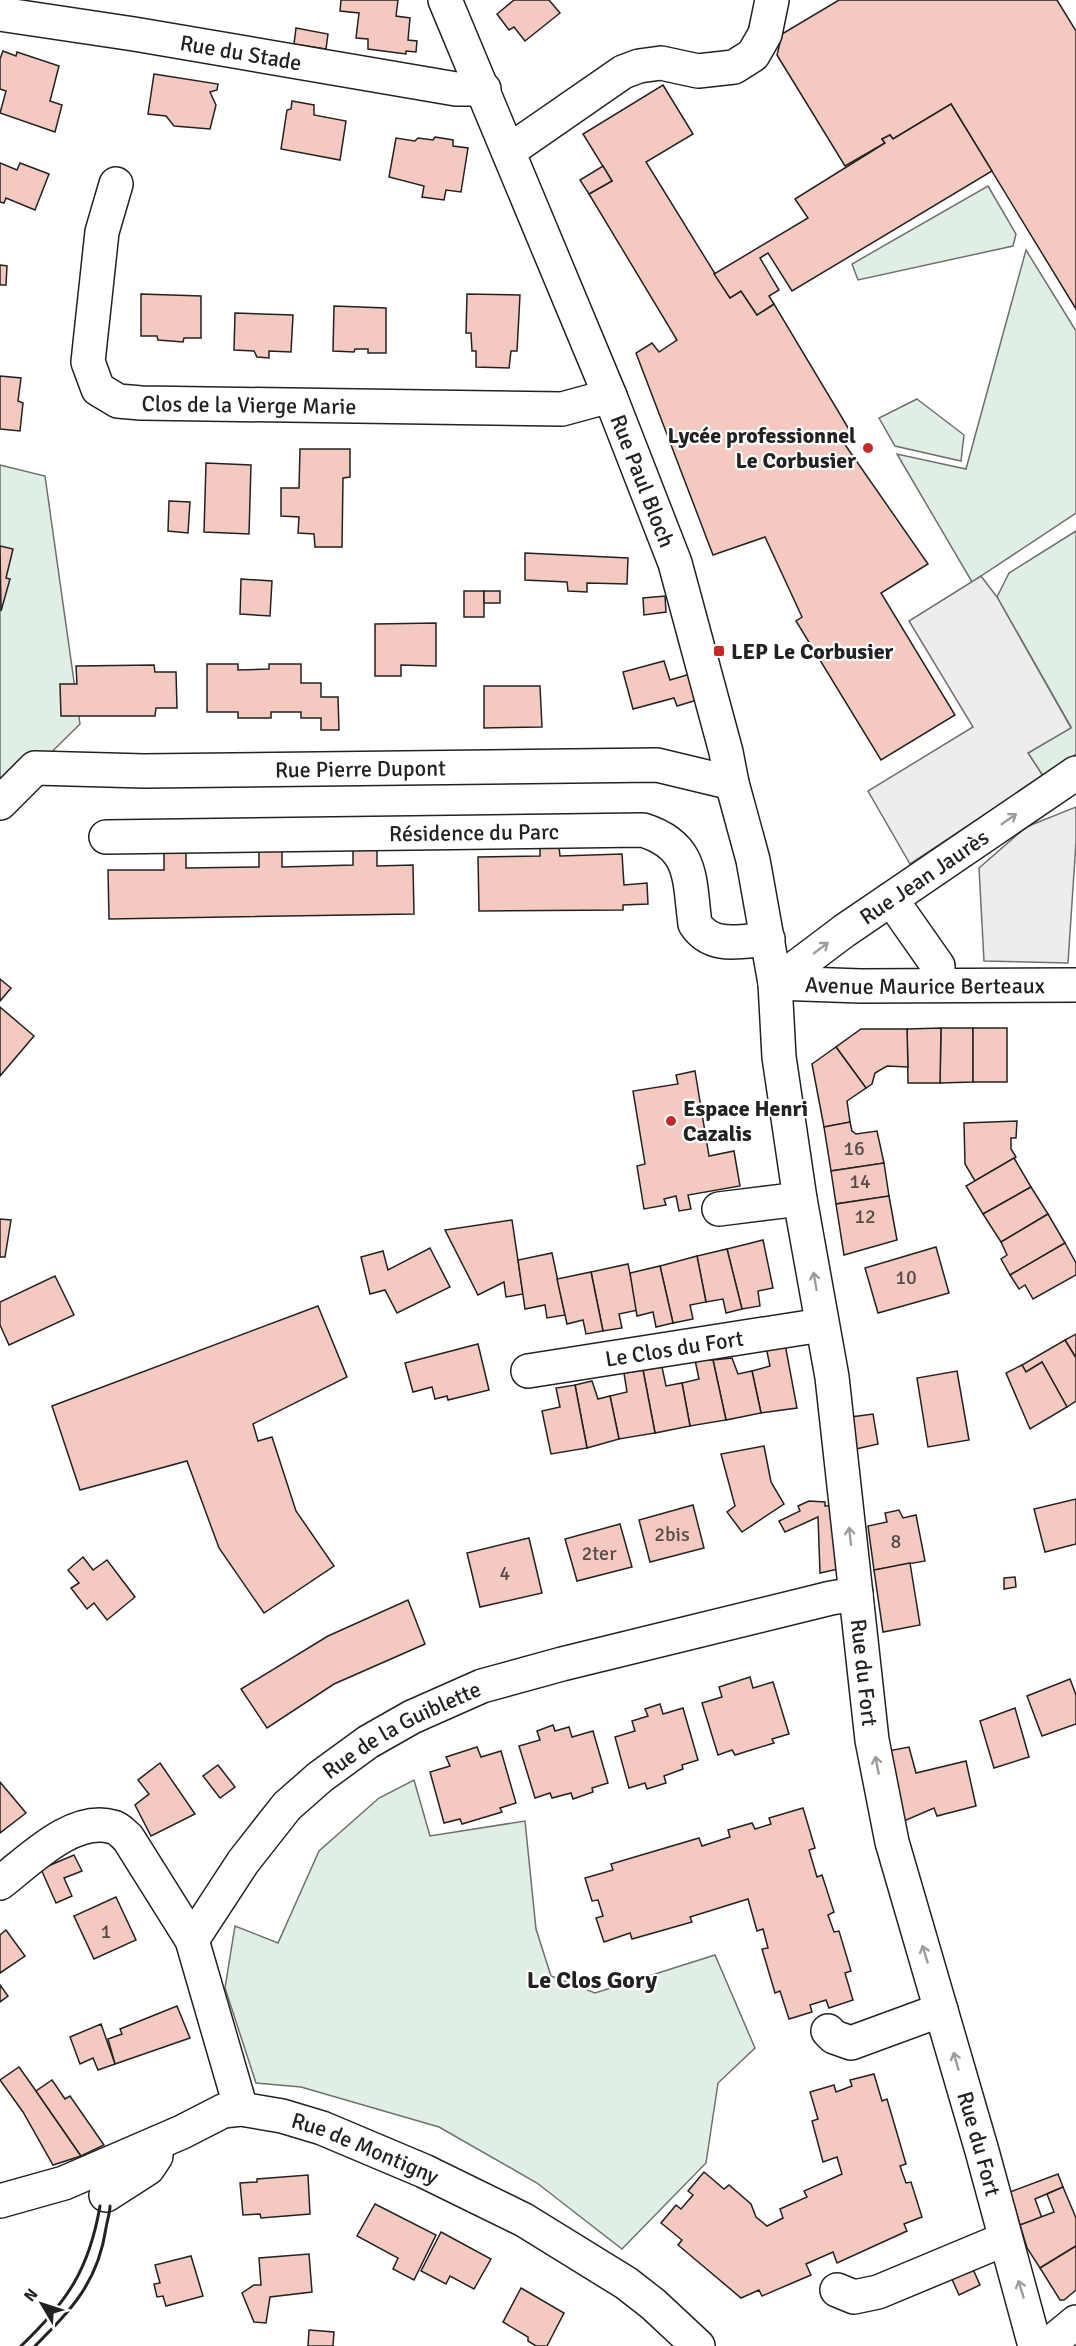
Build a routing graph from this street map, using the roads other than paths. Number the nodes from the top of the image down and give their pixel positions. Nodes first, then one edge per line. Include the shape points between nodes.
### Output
1 (445, 0) edge
2 (772, 0) edge
3 (0, 14) edge
4 (484, 89) junction
5 (509, 151) junction
6 (116, 184) dead end
7 (610, 396) junction
8 (1076, 772) edge
9 (732, 783) junction
10 (0, 803) edge
11 (106, 837) dead end
12 (891, 899) junction
13 (768, 939) junction
14 (775, 983) junction
15 (938, 985) junction
16 (1076, 985) edge
17 (800, 1199) junction
18 (719, 1209) dead end
19 (822, 1325) junction
20 (528, 1371) dead end
21 (856, 1594) junction
22 (0, 1883) edge
23 (192, 1940) junction
24 (941, 2010) junction
25 (828, 2031) dead end
26 (241, 2109) junction
27 (156, 2144) junction
28 (106, 2195) dead end
29 (0, 2201) edge
30 (1005, 2240) junction
31 (837, 2290) dead end
32 (1076, 2322) edge
33 (698, 2346) edge
34 (1035, 2346) edge
35 (1047, 2346) edge

1 - 4 street, Rue Paul Bloch
2 - 5 street via 765,34 753,55 734,68 698,71 661,63 639,66 623,72
3 - 4 street, Rue du Stade via 456,89
4 - 5 street, Rue Paul Bloch
5 - 7 street, Rue Paul Bloch
6 - 7 street, Clos de la Vierge Marie via 102,232 88,362 98,389 118,400 141,404 562,409
7 - 9 street, Rue Paul Bloch via 675,563
12 -> 8 street, Rue Jean Jaurès
9 - 10 street, Rue Pierre Dupont via 657,765 144,771 35,768
9 - 13 street, Rue Paul Bloch via 753,860
11 - 13 street, Résidence du Parc via 643,830 671,842 686,863 695,924 700,932 720,943
14 -> 12 street, Rue Jean Jaurès
12 - 15 street via 938,966
13 - 14 street, Rue Paul Bloch
14 - 15 street, Avenue Maurice Berteaux
14 - 17 street, Rue du Fort via 779,1057
15 - 16 street, Avenue Maurice Berteaux
17 - 18 street
19 -> 17 street, Rue du Fort
19 - 20 street, Le Clos du Fort
21 -> 19 street, Rue du Fort via 832,1377
21 - 23 street, Rue de la Guiblette via 550,1667 482,1686 412,1717 368,1742 287,1806 243,1862
24 -> 21 street, Rue du Fort via 892,1842 872,1740
22 - 23 street via 58,1837 93,1826 116,1827 128,1838
23 - 26 street
24 - 25 street via 852,2043
30 -> 24 street, Rue du Fort
26 - 27 street, Rue de Montigny via 223,2111
26 - 33 street, Rue de Montigny via 322,2128 424,2171 524,2220 626,2283
27 - 28 street via 156,2156 148,2168
27 - 29 street, Rue de Montigny via 64,2183
30 - 31 street via 879,2292 854,2297
34 -> 30 street, Rue du Fort
32 - 35 street

